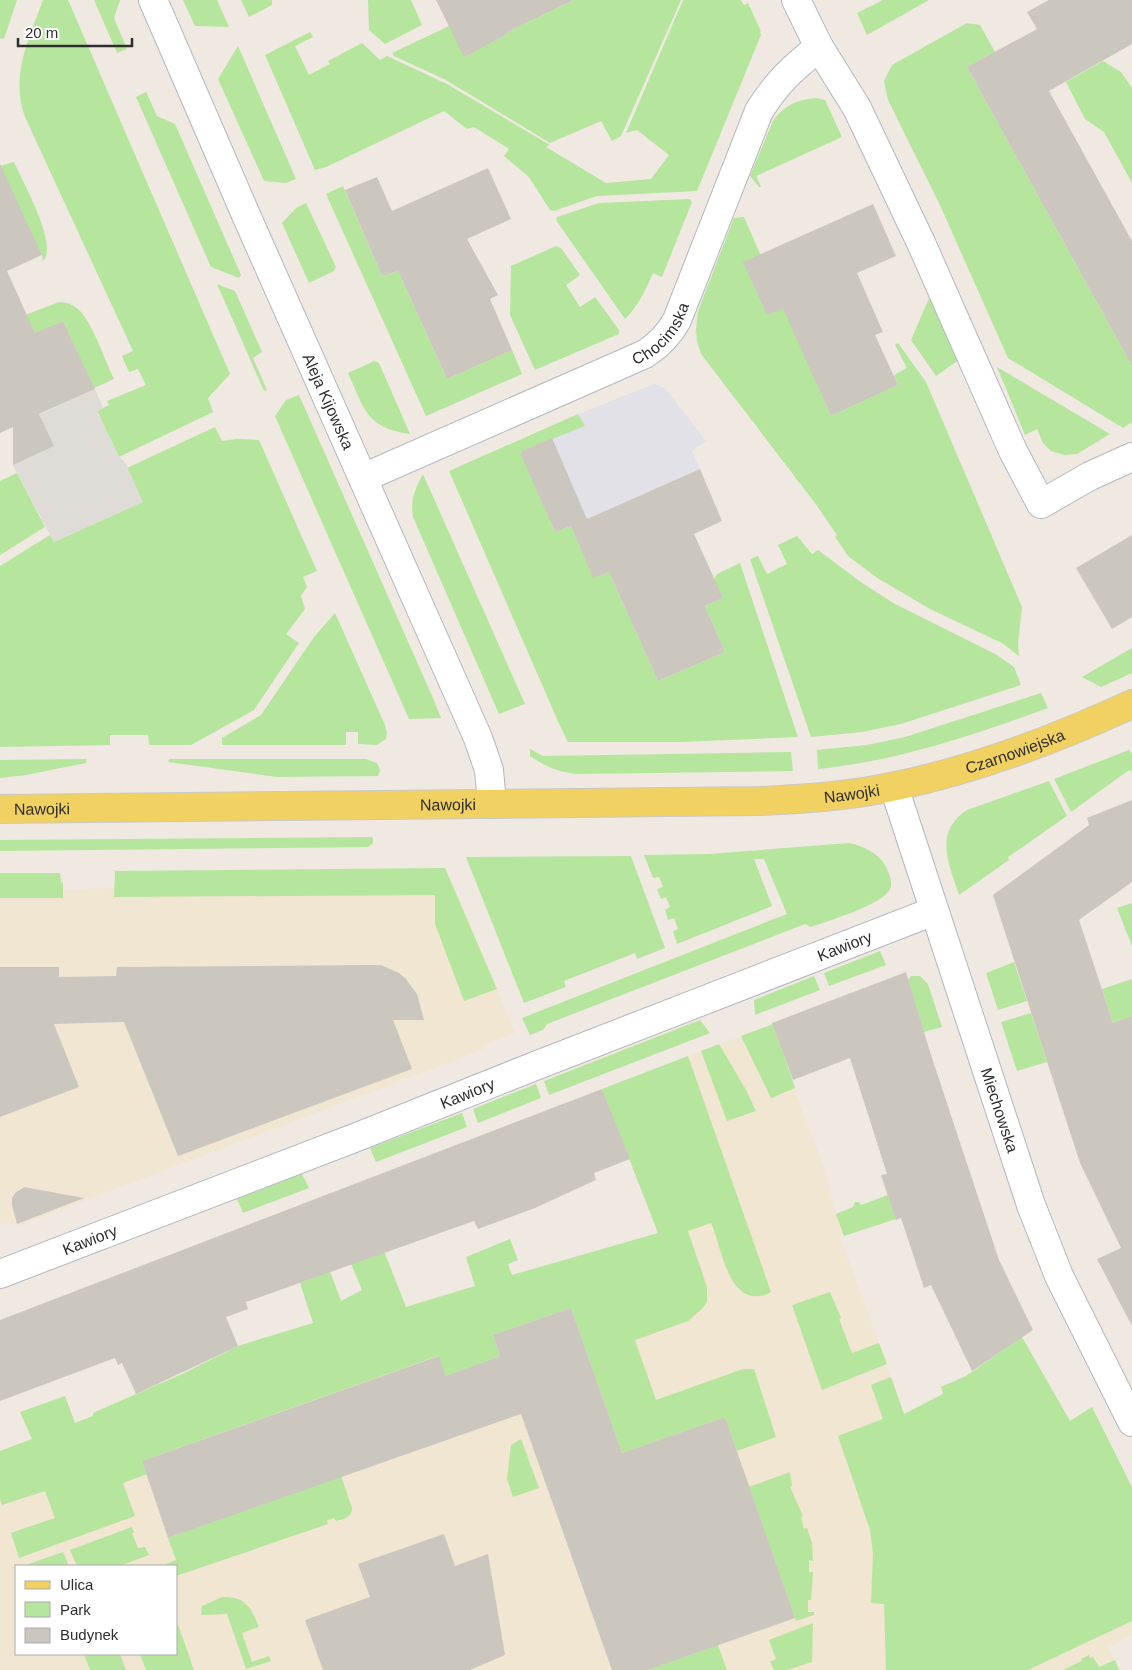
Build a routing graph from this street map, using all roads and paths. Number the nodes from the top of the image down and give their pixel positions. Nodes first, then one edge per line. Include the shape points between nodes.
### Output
1 (153, 0) edge
2 (796, 0) edge
3 (819, 47) junction
4 (1132, 457) edge
5 (363, 478) junction
6 (1132, 704) edge
7 (894, 787) junction
8 (492, 804) junction
9 (0, 809) edge
10 (934, 911) junction
11 (0, 1274) edge
12 (1132, 1422) edge

1 - 5 street, Aleja Kijowska
2 - 3 street
3 - 4 street via 857,108 1040,504
3 - 5 street, Chocimska via 779,82 759,111 677,320 657,347
5 - 8 street, Aleja Kijowska via 478,738 489,770
6 - 7 main road, Czarnowiejska via 1016,752
7 - 8 main road, Nawojki via 769,801
7 - 10 street, Miechowska
8 - 9 main road, Nawojki
10 - 11 street, Kawiory via 357,1138
10 - 12 street, Miechowska via 1042,1233 1059,1276

